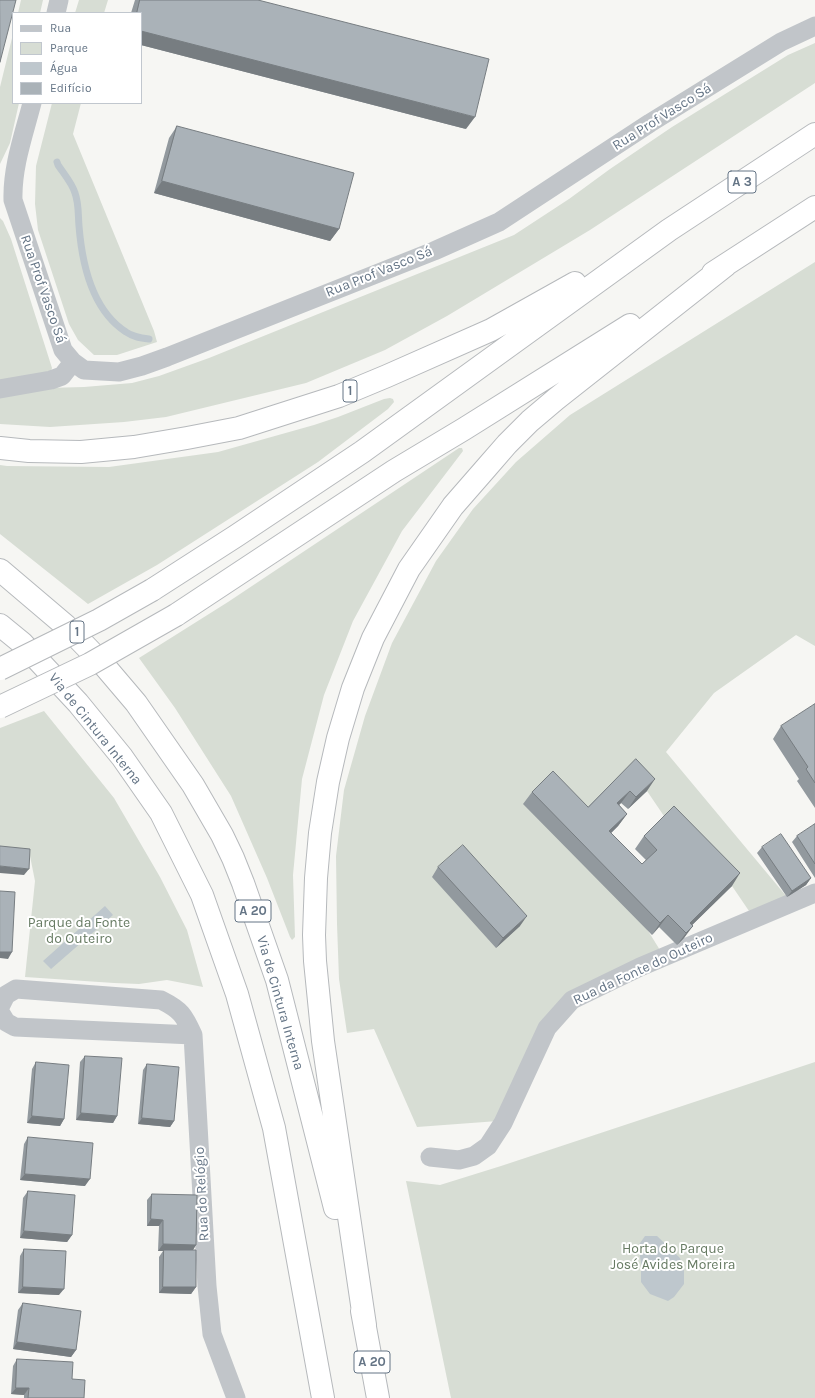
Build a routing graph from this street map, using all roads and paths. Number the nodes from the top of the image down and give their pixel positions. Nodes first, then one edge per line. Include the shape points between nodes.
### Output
1 (59, 0) edge
2 (56, 12) edge
3 (815, 26) edge
4 (32, 104) edge
5 (815, 134) edge
6 (7, 200) edge
7 (815, 207) edge
8 (669, 230) junction
9 (726, 265) junction
10 (73, 362) junction
11 (0, 389) edge
12 (0, 448) edge
13 (0, 570) edge
14 (0, 624) edge
15 (0, 669) edge
16 (0, 707) edge
17 (815, 893) edge
18 (0, 1007) edge
19 (0, 1012) edge
20 (193, 1035) junction
21 (430, 1157) dead end
22 (365, 1325) junction
23 (236, 1398) edge
24 (323, 1398) edge
25 (378, 1398) edge

1 - 2 street
3 - 10 street, Rua Prof Vasco Sá via 781,42 499,222 434,251 142,366 119,372 84,370
4 - 6 street via 16,166 13,189
5 - 8 highway, A 3
6 - 10 street, Rua Prof Vasco Sá via 64,350
7 - 9 highway
8 - 12 highway, 1 via 491,330 339,396 239,428 134,446 81,452
8 - 15 highway, 1, bridge via 362,452 236,536 152,590 67,637
9 - 16 highway, bridge via 394,471 176,615 90,664
9 - 22 highway via 556,399 507,444 453,506 409,569 373,638 353,688 328,782 320,834 314,935 323,1041
10 - 11 street via 62,376
13 - 22 highway, Via de Cintura Interna / A 20 via 66,626 136,703 193,785 233,858 277,980
14 - 24 highway, Via de Cintura Interna via 22,643 78,703 122,757 161,813 202,895 237,994 274,1128
17 - 21 street, Rua da Fonte do Outeiro via 640,967 572,1000 547,1028 503,1123 488,1146 474,1156 459,1160
18 - 20 street, Rua do Relógio via 6,995 16,989 161,1000 185,1017
19 - 20 street via 6,1022 14,1027
20 - 23 street, Rua do Relógio via 212,1334
22 - 25 highway, Via de Cintura Interna / A 20

